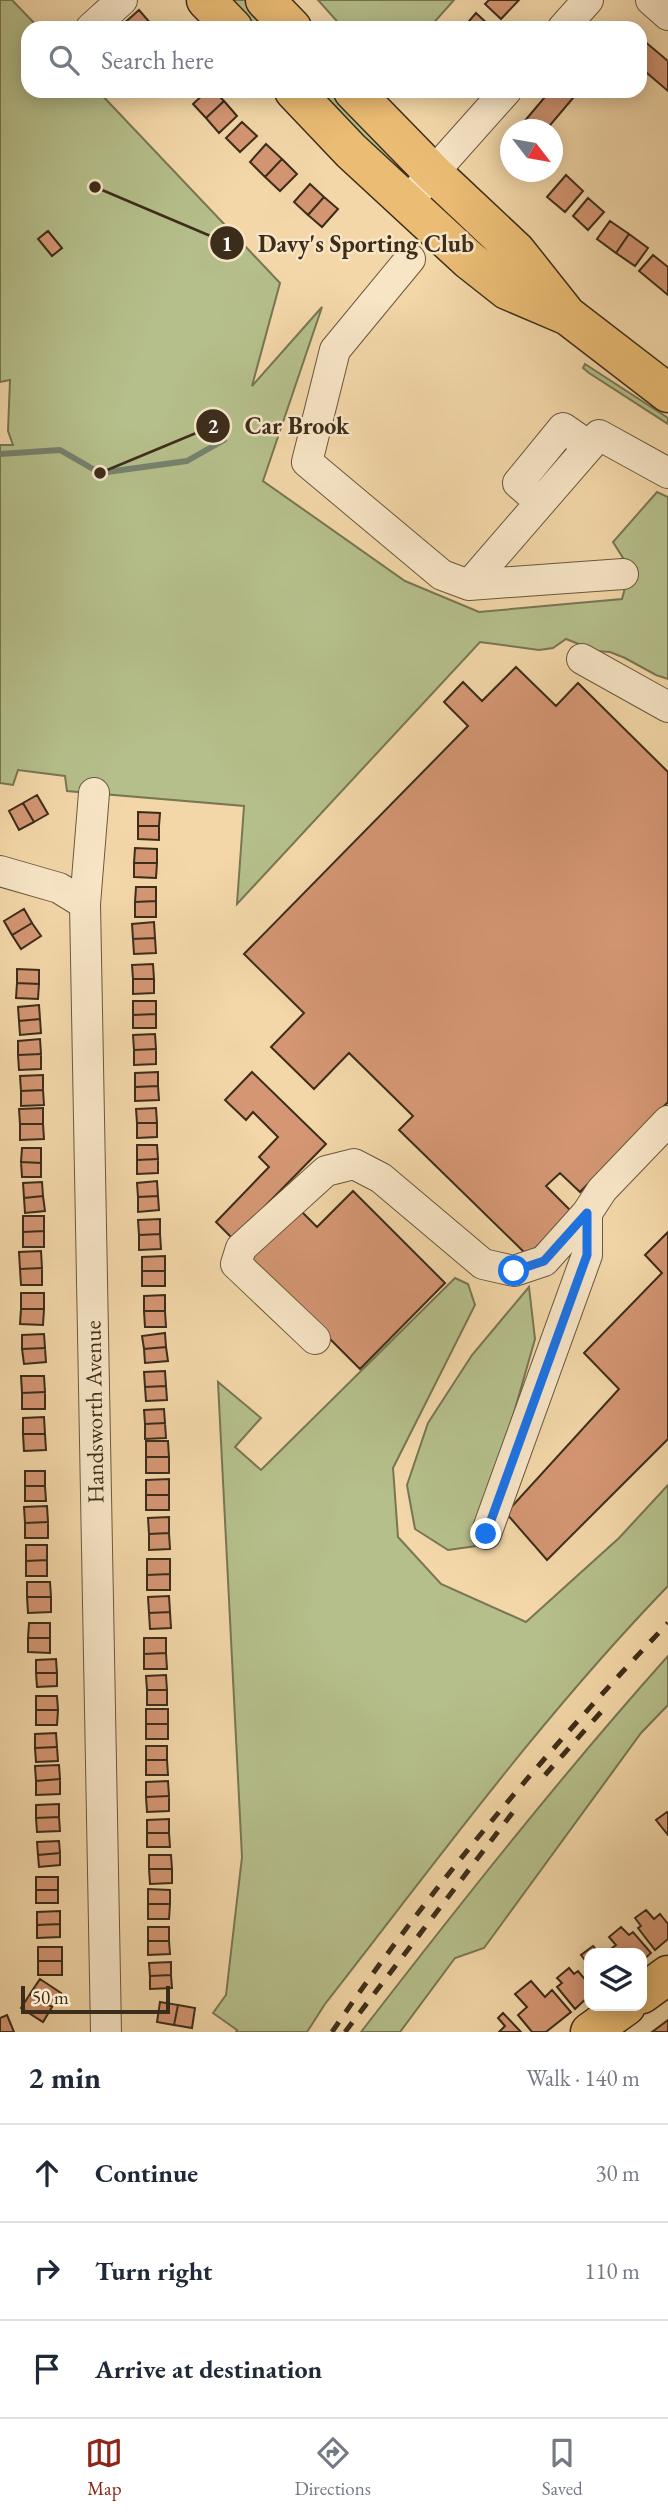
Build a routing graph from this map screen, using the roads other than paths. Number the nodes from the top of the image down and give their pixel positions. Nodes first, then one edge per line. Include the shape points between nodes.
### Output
1 (122, 0) edge
2 (206, 0) edge
3 (265, 0) edge
4 (588, 0) edge
5 (651, 0) edge
6 (668, 15) edge
7 (99, 21) edge
8 (226, 21) edge
9 (285, 21) edge
10 (569, 21) edge
11 (301, 98) edge
12 (360, 98) edge
13 (500, 98) edge
14 (433, 173) junction
15 (407, 202) junction
16 (410, 259) dead end
17 (568, 316) junction
18 (668, 393) edge
19 (589, 446) junction
20 (668, 473) edge
21 (540, 502) junction
22 (623, 574) dead end
23 (469, 585) junction
24 (582, 659) dead end
25 (668, 707) edge
26 (94, 793) dead end
27 (0, 871) edge
28 (85, 904) junction
29 (668, 1121) edge
30 (587, 1213) junction
31 (315, 1339) dead end
32 (486, 1534) dead end
33 (668, 1975) edge
34 (647, 1990) edge
35 (619, 2011) edge
36 (104, 2031) edge
37 (590, 2032) edge

1 - 7 street
2 - 8 main road
3 - 9 main road
4 - 10 street
5 - 6 street
11 - 15 main road
12 - 14 main road
13 - 14 street
14 - 15 street
14 - 17 main road via 516,251
15 - 17 main road via 507,290
16 - 23 street via 335,351 307,462 442,575
17 - 18 main road
19 - 20 street via 599,435
19 - 21 street
19 - 21 street via 570,421 518,483
21 - 23 street
22 - 23 street
24 - 25 street
26 - 28 street, Handsworth Avenue
27 - 28 street via 58,888
28 - 36 street, Handsworth Avenue
29 - 30 street via 602,1190
30 - 31 street via 544,1261 514,1271 483,1264 381,1178 354,1164 326,1171 241,1248 236,1264
30 - 32 street via 587,1255
33 - 34 main road
35 - 37 main road

